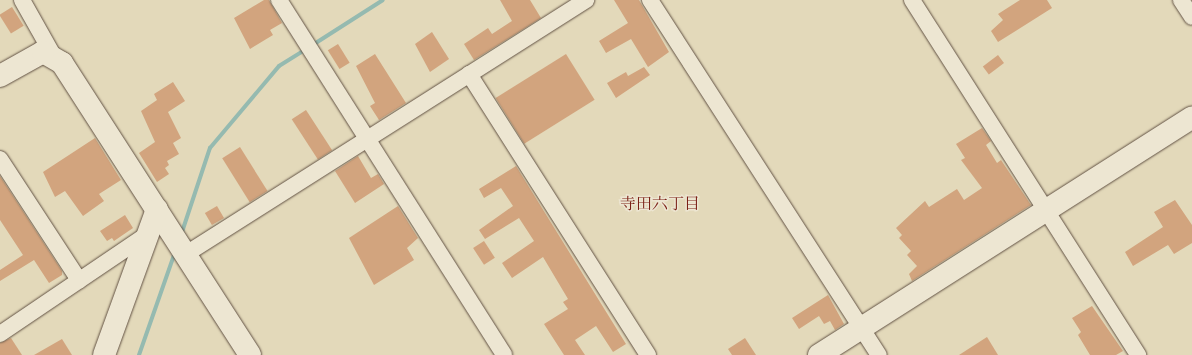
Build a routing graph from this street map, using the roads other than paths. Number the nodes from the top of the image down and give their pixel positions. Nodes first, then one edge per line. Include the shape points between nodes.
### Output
1 (22, 0) edge
2 (278, 0) edge
3 (586, 0) edge
4 (650, 0) edge
5 (912, 0) edge
6 (1181, 0) edge
7 (1192, 17) edge
8 (53, 55) junction
9 (469, 74) junction
10 (0, 76) edge
11 (1192, 118) edge
12 (366, 139) junction
13 (0, 159) edge
14 (1047, 211) junction
15 (161, 215) junction
16 (146, 235) junction
17 (185, 252) junction
18 (78, 280) junction
19 (861, 328) junction
20 (0, 334) edge
21 (104, 355) edge
22 (250, 355) edge
23 (504, 355) edge
24 (648, 355) edge
25 (819, 355) edge
26 (878, 355) edge
27 (1138, 355) edge

1 - 8 street
2 - 12 street
3 - 9 street
4 - 19 street
5 - 14 street
6 - 7 street
8 - 10 street via 44,52 30,57
8 - 15 street via 74,77
9 - 12 street
9 - 24 street
11 - 14 street
12 - 17 street
12 - 23 street
13 - 18 street
14 - 19 street
14 - 27 street
15 - 16 street
15 - 17 street
16 - 18 street
16 - 21 street
17 - 22 street
18 - 20 street
19 - 25 street
19 - 26 street

